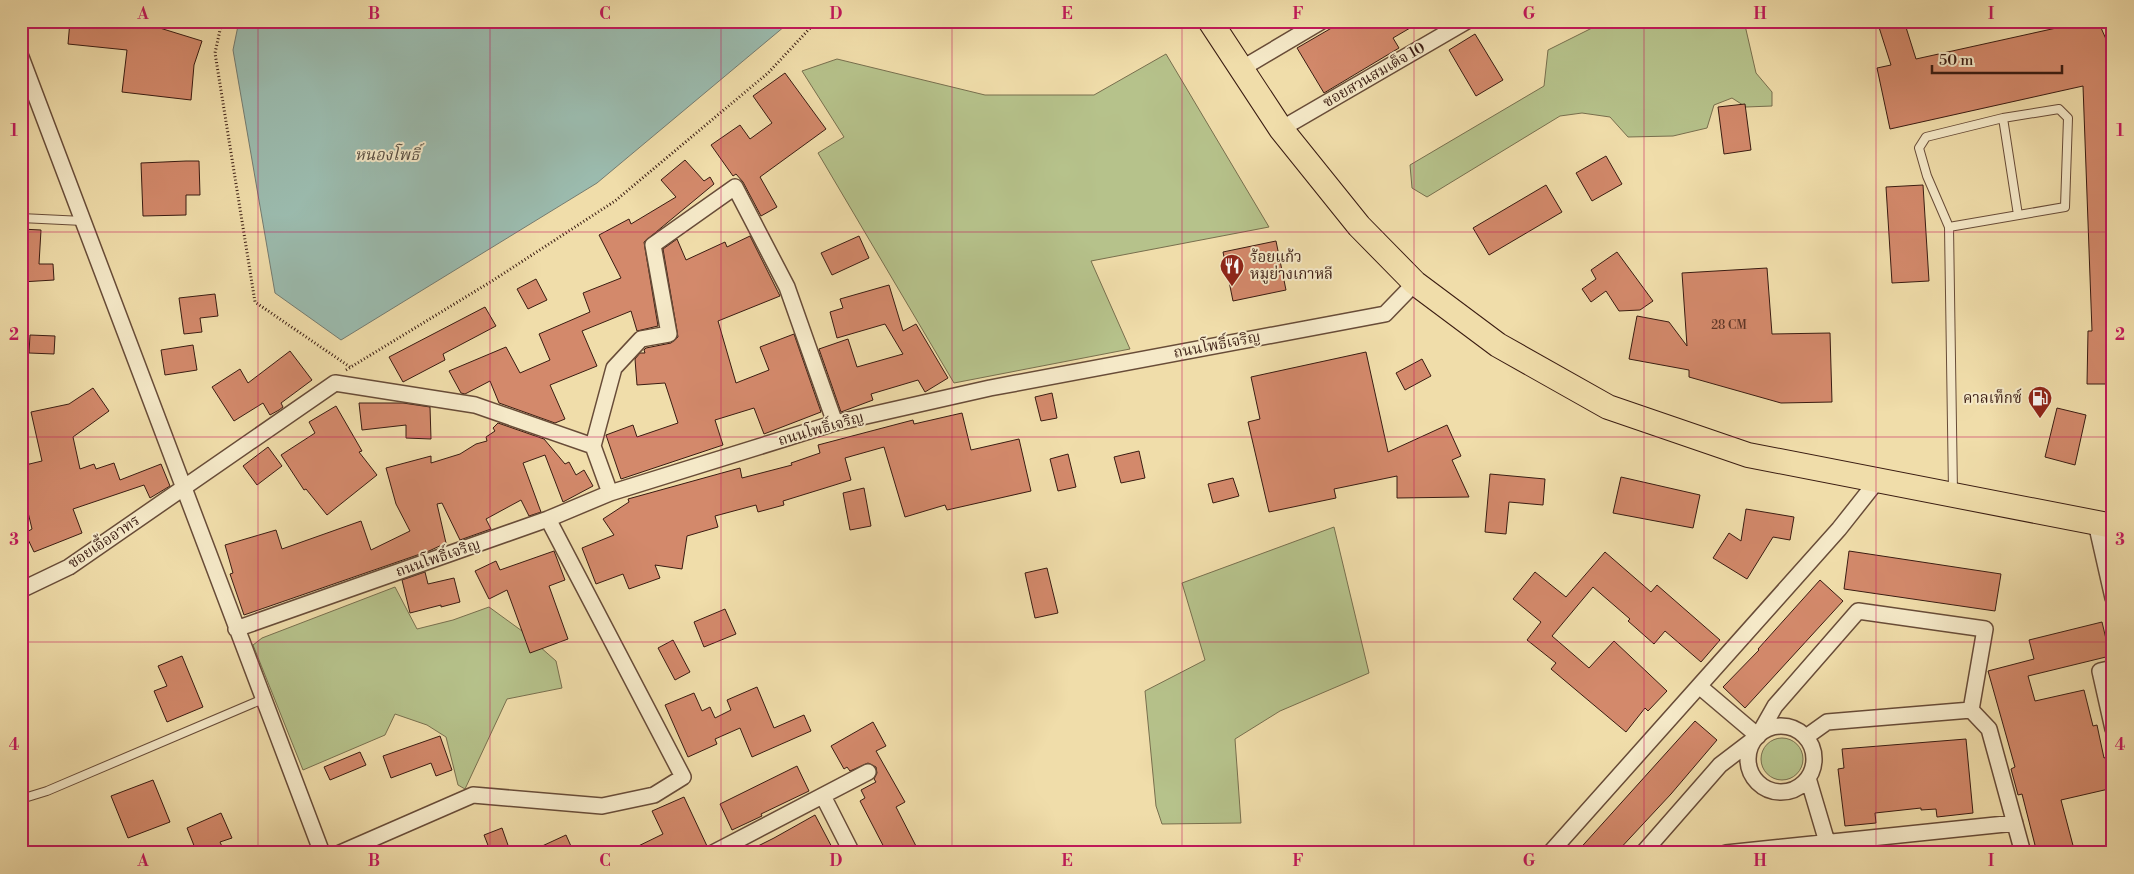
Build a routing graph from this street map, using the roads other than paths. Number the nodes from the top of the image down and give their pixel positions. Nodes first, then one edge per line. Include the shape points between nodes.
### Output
1 (1210, 21) edge
2 (1322, 21) edge
3 (1467, 21) edge
4 (21, 58) edge
5 (1242, 69) junction
6 (25, 75) edge
7 (2003, 118) junction
8 (1281, 129) junction
9 (2018, 215) junction
10 (21, 218) edge
11 (83, 221) junction
12 (1949, 227) junction
13 (1415, 283) junction
14 (835, 423) junction
15 (593, 446) junction
16 (1877, 481) junction
17 (183, 488) junction
18 (610, 493) junction
19 (1953, 494) junction
20 (548, 519) junction
21 (2104, 524) edge
22 (21, 590) edge
23 (2113, 598) edge
24 (236, 629) junction
25 (2113, 668) edge
26 (1699, 686) junction
27 (263, 699) junction
28 (1971, 710) junction
29 (2113, 728) edge
30 (1758, 736) junction
31 (1806, 737) junction
32 (868, 772) dead end
33 (1808, 778) junction
34 (823, 796) junction
35 (21, 799) edge
36 (2015, 823) junction
37 (1828, 847) edge
38 (715, 852) edge
39 (322, 853) edge
40 (340, 853) edge
41 (852, 853) edge
42 (1550, 853) edge
43 (1643, 853) edge
44 (1726, 853) edge
45 (2023, 853) edge

1 - 5 main road
2 - 5 street
3 - 8 street, ซอยสวนสมเด็จ 10
4 - 6 street
5 - 8 main road
6 - 11 street
7 - 9 lane
7 - 9 lane via 2059,109 2068,118 2065,207
7 - 12 lane via 1926,137 1919,148
8 - 13 main road via 1359,226
9 - 12 lane
10 - 11 lane
11 - 17 street
12 - 19 lane
13 - 14 street, ถนนโพธิ์เจริญ via 1385,314 990,388
13 - 16 main road via 1498,344 1608,407 1748,456
14 - 15 street via 787,287 735,187 653,244 669,334 641,339 614,368
14 - 18 street, ถนนโพธิ์เจริญ
15 - 17 street, ซอยเอื้ออาทร via 475,405 335,383
15 - 18 street
16 - 19 main road
16 - 26 street
17 - 22 street, ซอยเอื้ออาทร via 69,567
17 - 24 street
18 - 20 street, ถนนโพธิ์เจริญ
19 - 21 main road
20 - 24 street, ถนนโพธิ์เจริญ
20 - 40 street via 683,777 654,794 602,806 473,794
21 - 23 street
24 - 27 street
25 - 29 street via 2100,671
26 - 30 street
26 - 42 street
27 - 35 lane via 47,791
27 - 39 street
28 - 30 street via 1985,629 1858,611 1774,706
28 - 31 street via 1827,722
28 - 36 street via 1989,729
30 - 31 street via 1769,728 1782,726 1795,729
30 - 33 street via 1748,756 1753,776 1760,785 1780,792 1791,791
30 - 43 street via 1720,765
31 - 33 street via 1814,757
32 - 34 street
33 - 37 street
34 - 38 street
34 - 41 street
36 - 37 street
36 - 45 street
37 - 44 street

